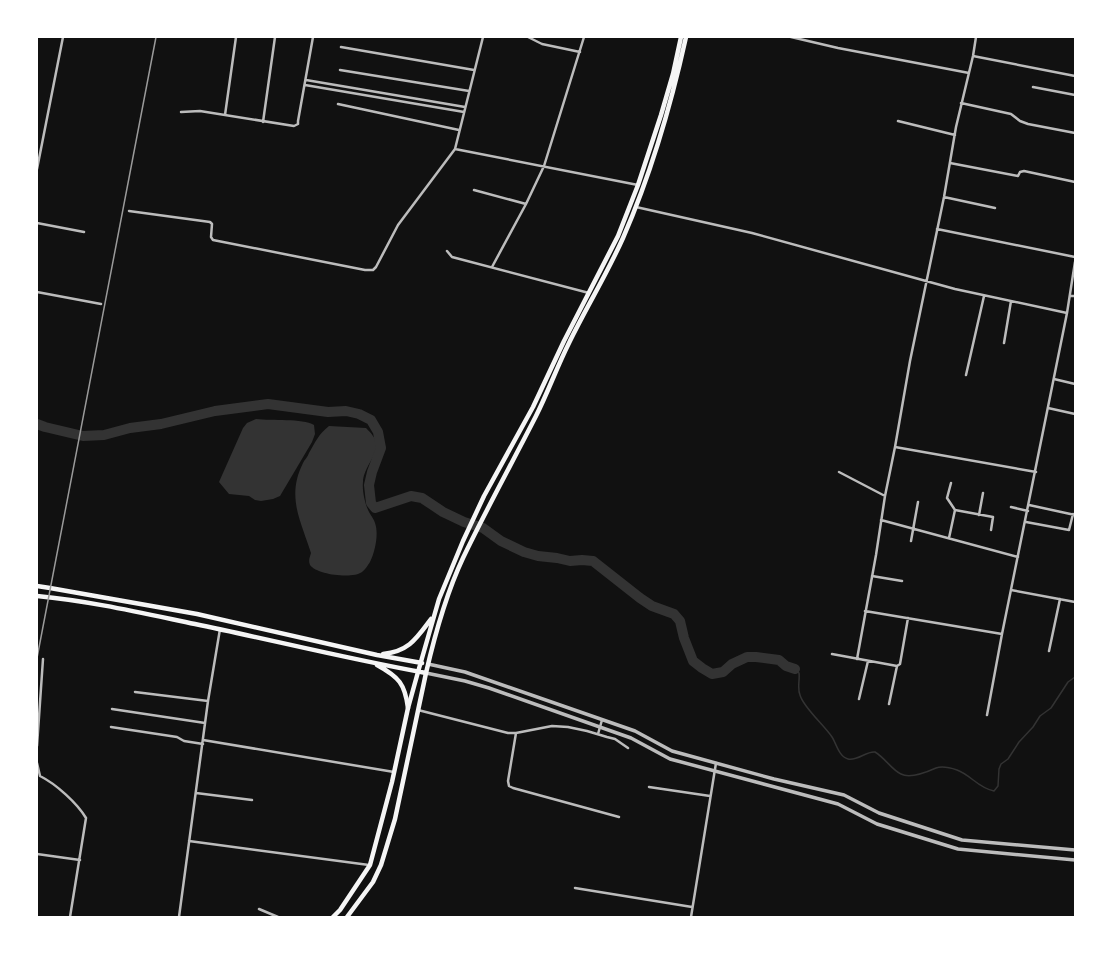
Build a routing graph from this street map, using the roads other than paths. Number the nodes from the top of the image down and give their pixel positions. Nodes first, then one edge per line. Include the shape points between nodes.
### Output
1 (63, 37) edge
2 (236, 37) edge
3 (275, 37) edge
4 (313, 37) edge
5 (483, 37) edge
6 (528, 37) edge
7 (584, 37) edge
8 (681, 37) edge
9 (686, 37) edge
10 (791, 37) edge
11 (976, 37) edge
12 (341, 47) dead end
13 (580, 52) junction
14 (973, 56) junction
15 (340, 70) dead end
16 (474, 70) junction
17 (969, 73) junction
18 (1075, 76) edge
19 (306, 80) junction
20 (305, 85) junction
21 (1033, 87) dead end
22 (469, 91) junction
23 (1075, 95) edge
24 (962, 103) junction
25 (338, 104) dead end
26 (465, 108) junction
27 (181, 112) dead end
28 (464, 112) junction
29 (225, 115) junction
30 (898, 121) dead end
31 (262, 122) junction
32 (459, 130) junction
33 (1075, 133) edge
34 (955, 135) junction
35 (455, 150) junction
36 (950, 163) junction
37 (544, 166) junction
38 (37, 169) edge
39 (644, 175) junction
40 (1075, 182) edge
41 (638, 185) junction
42 (474, 190) dead end
43 (944, 197) junction
44 (526, 204) junction
45 (636, 207) junction
46 (995, 208) dead end
47 (129, 211) dead end
48 (37, 223) edge
49 (937, 229) junction
50 (84, 232) dead end
51 (447, 251) dead end
52 (1075, 257) edge
53 (1075, 262) edge
54 (492, 267) junction
55 (926, 280) junction
56 (37, 292) edge
57 (590, 294) junction
58 (984, 296) junction
59 (1070, 296) junction
60 (1075, 296) edge
61 (1011, 300) junction
62 (101, 304) dead end
63 (1067, 313) junction
64 (1004, 343) dead end
65 (966, 375) dead end
66 (1054, 379) junction
67 (1075, 384) edge
68 (1048, 408) junction
69 (1075, 414) edge
70 (895, 447) junction
71 (839, 472) dead end
72 (1036, 472) junction
73 (951, 483) dead end
74 (983, 493) dead end
75 (885, 496) junction
76 (918, 502) dead end
77 (1029, 505) junction
78 (1011, 508) dead end
79 (955, 510) junction
80 (1028, 511) junction
81 (979, 515) junction
82 (1074, 515) edge
83 (882, 520) junction
84 (1026, 522) junction
85 (913, 528) junction
86 (991, 530) dead end
87 (948, 538) junction
88 (911, 541) dead end
89 (1018, 557) junction
90 (872, 576) junction
91 (902, 581) dead end
92 (37, 586) edge
93 (1012, 590) junction
94 (37, 596) edge
95 (1060, 599) junction
96 (1075, 602) edge
97 (865, 611) junction
98 (434, 615) junction
99 (215, 618) junction
100 (908, 618) junction
101 (214, 628) junction
102 (220, 629) junction
103 (1002, 634) junction
104 (1049, 651) dead end
105 (832, 654) dead end
106 (377, 655) junction
107 (43, 659) dead end
108 (857, 659) junction
109 (868, 661) junction
110 (420, 662) junction
111 (373, 663) junction
112 (428, 664) junction
113 (897, 666) junction
114 (418, 672) junction
115 (426, 673) junction
116 (135, 692) dead end
117 (859, 699) dead end
118 (208, 701) junction
119 (889, 704) dead end
120 (408, 708) junction
121 (112, 709) dead end
122 (418, 710) junction
123 (987, 715) dead end
124 (602, 719) junction
125 (206, 723) junction
126 (111, 727) dead end
127 (600, 728) junction
128 (516, 733) junction
129 (598, 734) junction
130 (203, 740) junction
131 (203, 744) junction
132 (37, 746) edge
133 (628, 748) dead end
134 (716, 763) junction
135 (37, 764) edge
136 (394, 772) junction
137 (714, 772) junction
138 (649, 787) dead end
139 (196, 793) junction
140 (710, 796) junction
141 (252, 800) dead end
142 (619, 817) dead end
143 (189, 841) junction
144 (1075, 850) edge
145 (37, 854) edge
146 (80, 860) junction
147 (1075, 860) edge
148 (370, 865) junction
149 (575, 888) dead end
150 (692, 907) junction
151 (259, 909) dead end
152 (70, 917) edge
153 (179, 917) edge
154 (278, 917) edge
155 (333, 917) edge
156 (347, 917) edge
157 (691, 917) edge

1 - 38 street
2 - 29 street
3 - 31 street
4 - 19 street
5 - 16 street
6 - 13 street via 542,44
7 - 13 street
8 - 39 main road
9 - 39 main road via 665,119
10 - 17 street
11 - 14 street
12 - 16 street
13 - 37 street
14 - 17 street
14 - 18 street
15 - 22 street
16 - 22 street
17 - 24 street
19 - 20 street
19 - 26 street
20 - 28 street
20 - 31 street via 298,124 294,126
21 - 23 street
22 - 26 street
24 - 33 street via 1011,114 1028,124
24 - 34 street
25 - 32 street
26 - 28 street
27 - 29 street via 200,111
28 - 32 street
29 - 31 street
30 - 34 street
32 - 35 street
34 - 36 street
35 - 37 street
35 - 47 street via 407,212 390,237 376,267 370,270 213,240 213,226 210,222
36 - 40 street via 1018,176 1020,172 1024,172
36 - 43 street
37 - 41 street
37 - 44 street
39 - 41 main road
39 - 45 main road
41 - 57 main road via 618,236
42 - 44 street
43 - 46 street
43 - 49 street
44 - 54 street
45 - 55 street via 752,233
45 - 112 main road via 537,414 463,559 446,601
48 - 50 street
49 - 52 street
49 - 55 street
51 - 54 street via 452,257
53 - 59 street
54 - 57 street
55 - 58 street
55 - 70 street
56 - 62 street
57 - 98 main road via 564,341 531,411 484,496 447,577
58 - 61 street
58 - 65 street
59 - 60 street
59 - 63 street
61 - 63 street
61 - 64 street
63 - 66 street
66 - 67 street
66 - 68 street
68 - 69 street
68 - 72 street
70 - 72 street
70 - 75 street
71 - 75 street
72 - 77 street
73 - 79 street via 948,498
74 - 81 street
75 - 83 street
76 - 85 street
77 - 80 street
77 - 82 street
78 - 80 street
79 - 81 street
79 - 87 street
80 - 84 street
81 - 86 street via 993,517
82 - 84 street via 1069,530
83 - 85 street
83 - 90 street
84 - 89 street
85 - 87 street
85 - 88 street
87 - 89 street
89 - 93 street
90 - 91 street
90 - 97 street
92 - 99 main road
93 - 95 street
93 - 103 street
94 - 101 main road via 85,602
95 - 96 street
95 - 104 street
97 - 100 street
97 - 108 street
98 - 106 main road via 409,646 395,653
98 - 110 main road
99 - 101 main road
99 - 106 main road
100 - 103 street
100 - 113 street via 900,664
101 - 102 main road
102 - 111 main road
102 - 118 street
103 - 123 street
105 - 108 street
106 - 110 main road
107 - 132 street
108 - 109 street
109 - 113 street
109 - 117 street
110 - 112 main road
110 - 114 main road
111 - 114 main road
111 - 120 main road via 398,679 406,694
112 - 115 main road
112 - 124 street via 464,672
113 - 119 street
114 - 115 main road
114 - 120 main road
115 - 122 main road
115 - 127 street via 489,688
116 - 118 street
118 - 125 street
120 - 136 main road
121 - 125 street
122 - 128 street
122 - 156 main road via 395,819 381,865 373,882
124 - 127 street
124 - 134 street via 635,731 672,751
125 - 130 street
126 - 131 street via 177,737 184,741
127 - 129 street
127 - 137 street via 631,738 670,759
128 - 129 street via 552,726
128 - 142 street via 509,786
129 - 133 street via 615,739
130 - 131 street
130 - 136 street
131 - 139 street
134 - 137 street
134 - 144 street via 844,794 879,813 962,840
135 - 146 street via 40,776 69,798 86,818
136 - 148 main road
137 - 140 street
137 - 147 street via 838,804 877,824 958,849
138 - 140 street
139 - 141 street
139 - 143 street
140 - 150 street
143 - 148 street
143 - 153 street
145 - 146 street
146 - 152 street
148 - 155 main road
149 - 150 street
150 - 157 street
151 - 154 street

